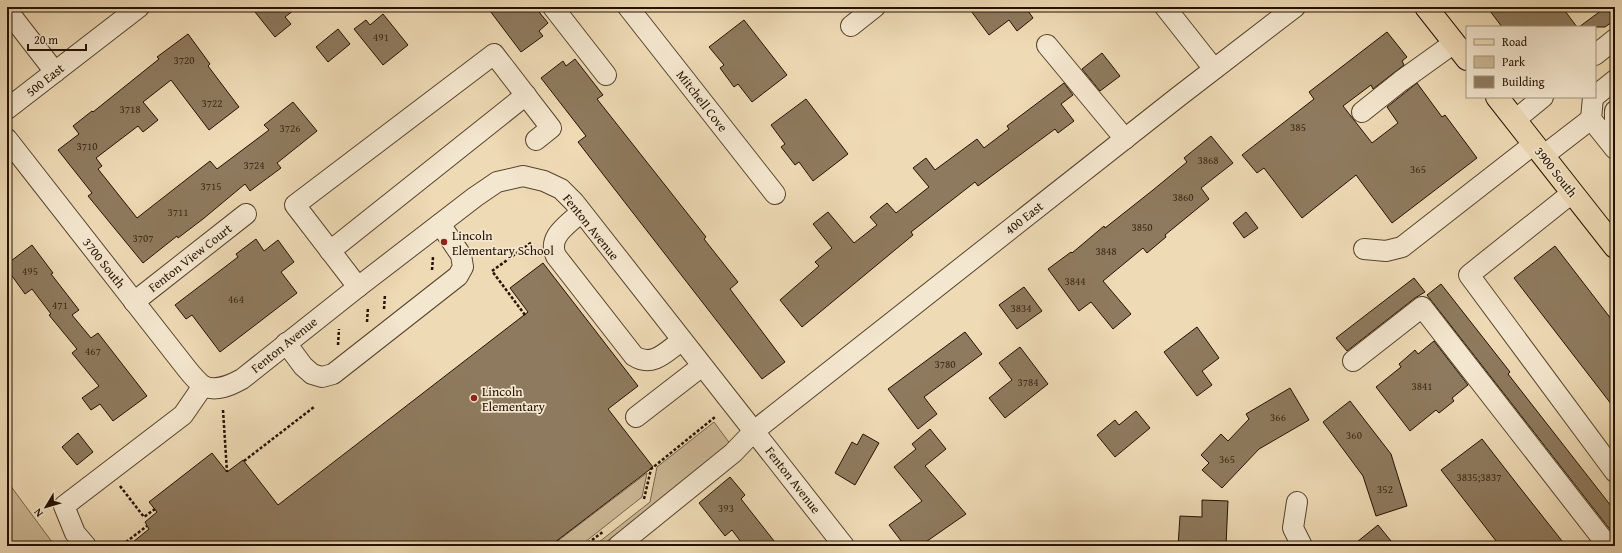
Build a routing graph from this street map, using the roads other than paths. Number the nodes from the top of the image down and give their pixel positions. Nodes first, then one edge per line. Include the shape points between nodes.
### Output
1 (139, 7) edge
2 (553, 7) edge
3 (628, 7) edge
4 (875, 7) edge
5 (1165, 7) edge
6 (1295, 7) edge
7 (1426, 7) edge
8 (7, 10) edge
9 (851, 26) dead end
10 (1615, 39) edge
11 (1047, 45) dead end
12 (1461, 51) edge
13 (1596, 54) edge
14 (1214, 69) junction
15 (55, 72) junction
16 (606, 75) dead end
17 (1615, 80) edge
18 (1596, 94) edge
19 (526, 95) junction
20 (1498, 98) edge
21 (1542, 98) edge
22 (1595, 98) edge
23 (7, 109) edge
24 (1362, 112) dead end
25 (1515, 120) junction
26 (1609, 121) edge
27 (7, 139) edge
28 (1125, 139) junction
29 (536, 140) dead end
30 (1615, 149) edge
31 (1539, 150) junction
32 (1572, 193) junction
33 (775, 194) dead end
34 (581, 212) junction
35 (246, 214) dead end
36 (440, 224) junction
37 (1615, 247) edge
38 (1364, 249) dead end
39 (330, 251) junction
40 (358, 287) junction
41 (134, 302) junction
42 (681, 341) junction
43 (286, 343) junction
44 (1353, 361) dead end
45 (702, 366) junction
46 (203, 386) junction
47 (636, 417) dead end
48 (754, 431) junction
49 (1615, 472) edge
50 (1297, 502) dead end
51 (86, 546) edge
52 (618, 546) edge
53 (844, 546) edge
54 (1302, 546) edge
55 (1608, 546) edge

1 - 15 street, 500 East
2 - 16 street
3 - 33 street, Mitchell Cove
4 - 9 street
5 - 14 street
6 - 14 street, 400 East
7 - 12 main road
8 - 15 street
10 - 13 street
11 - 28 street
12 - 24 street via 1401,81
14 - 28 street, 400 East
15 - 23 street, 500 East
17 - 18 street
19 - 29 street via 551,128
19 - 39 street
19 - 39 street via 494,54 295,205
20 - 25 main road, 3900 South
21 - 25 street
22 - 26 street
25 - 31 main road, 3900 South
26 - 30 street
26 - 31 street
27 - 41 street, 3700 South
28 - 48 street, 400 East
31 - 32 main road, 3900 South
31 - 38 street via 1402,247 1386,251
32 - 37 main road, 3900 South
32 - 49 street via 1470,275
34 - 36 street, Fenton Avenue via 561,189 544,181 523,176 497,182
34 - 42 street, Fenton Avenue
34 - 42 street via 553,242 556,256 634,356 647,362 654,360
35 - 41 street, Fenton View Court
36 - 40 street, Fenton Avenue
36 - 43 street via 461,255 463,267 458,276 359,354 333,374 322,377 312,374 303,366
39 - 40 street
40 - 43 street, Fenton Avenue
41 - 46 street, 3700 South via 186,369
42 - 45 street, Fenton Avenue
43 - 46 street, Fenton Avenue via 242,379 228,387
44 - 55 street via 1422,307
45 - 47 street
45 - 48 street, Fenton Avenue
46 - 51 street via 183,415 64,506 75,532
48 - 52 street, 400 East via 733,453
48 - 53 street, Fenton Avenue
50 - 54 street via 1293,528

